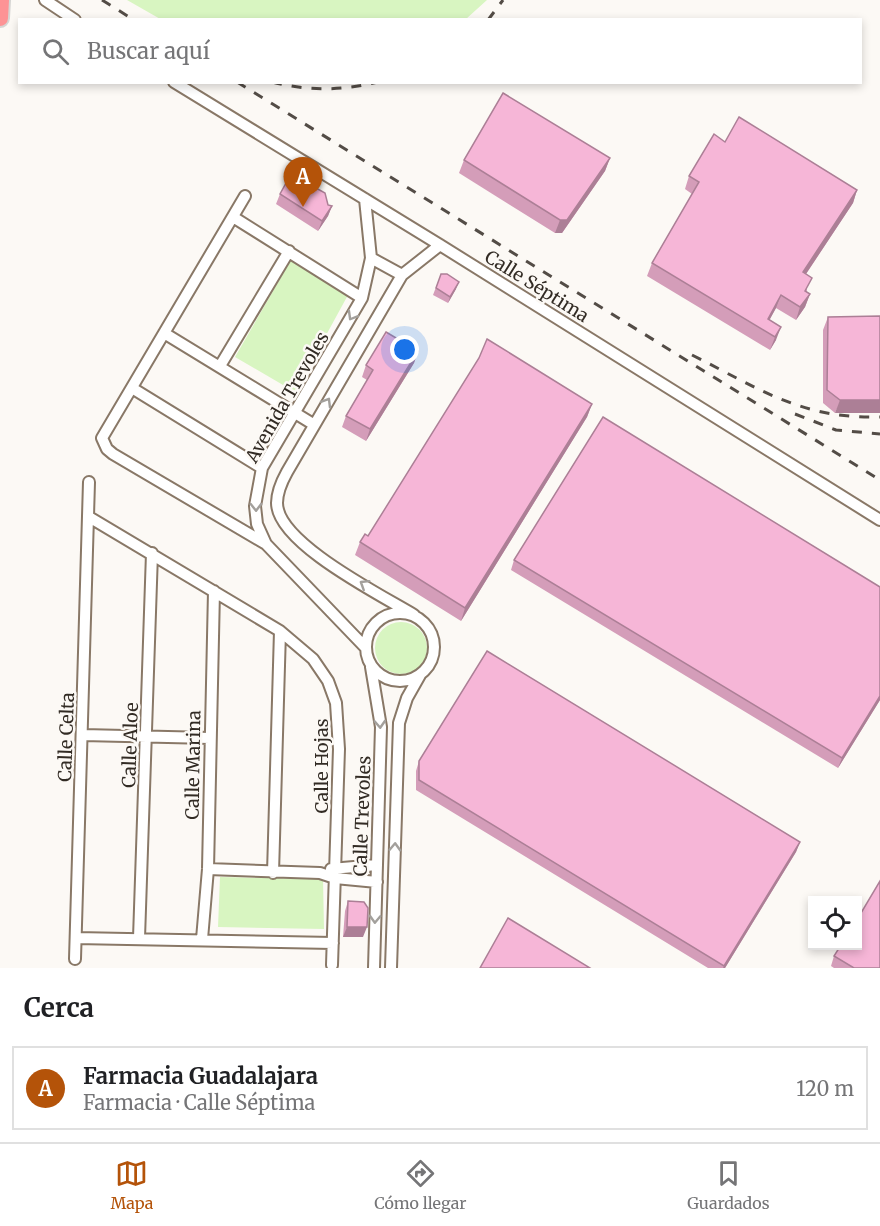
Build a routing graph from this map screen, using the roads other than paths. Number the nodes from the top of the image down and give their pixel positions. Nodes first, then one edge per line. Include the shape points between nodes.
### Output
1 (1, 0) edge
2 (45, 0) edge
3 (0, 18) edge
4 (72, 18) edge
5 (177, 84) edge
6 (245, 196) dead end
7 (365, 199) junction
8 (233, 217) junction
9 (440, 245) junction
10 (289, 251) junction
11 (371, 258) junction
12 (402, 275) junction
13 (362, 298) junction
14 (164, 333) junction
15 (220, 366) junction
16 (132, 388) junction
17 (297, 413) junction
18 (313, 424) junction
19 (262, 468) junction
20 (89, 482) dead end
21 (89, 517) junction
22 (880, 520) edge
23 (266, 544) junction
24 (152, 553) junction
25 (214, 591) junction
26 (414, 615) junction
27 (280, 631) junction
28 (365, 647) junction
29 (371, 667) junction
30 (420, 675) junction
31 (83, 735) junction
32 (147, 738) junction
33 (210, 738) junction
34 (377, 865) junction
35 (208, 869) junction
36 (273, 873) junction
37 (336, 873) junction
38 (377, 882) junction
39 (76, 938) junction
40 (139, 938) junction
41 (202, 939) junction
42 (333, 943) junction
43 (75, 959) dead end
44 (332, 965) dead end
45 (374, 968) edge
46 (391, 968) edge

1 - 3 highway
2 - 4 street
5 - 7 street, Calle Séptima
6 - 8 street
7 - 9 street, Calle Séptima
7 - 11 street, Avenida Trevoles
8 - 10 street
8 - 14 street
9 - 12 street, Avenida Trevoles
9 - 22 street, Calle Séptima
10 - 13 street
10 - 15 street
11 - 12 street
11 - 13 street, Avenida Trevoles
18 -> 12 street, Avenida Trevoles
13 -> 17 street, Avenida Trevoles
14 - 15 street
14 - 16 street
15 - 17 street
16 - 19 street
16 - 23 street via 106,430 104,444 113,454
17 - 18 street
17 - 19 street, Avenida Trevoles
26 -> 18 street, Avenida Trevoles via 309,550 286,528 277,503 280,486
19 -> 23 street, Avenida Trevoles via 255,506 257,524
20 - 21 street, Calle Celta
21 - 24 street, Calle Hojas
21 - 31 street, Calle Celta
23 - 28 street, Avenida Trevoles
24 - 25 street, Calle Hojas
24 - 32 street, Calle Aloe
25 - 27 street, Calle Hojas
25 - 33 street, Calle Marina
26 - 28 street via 397,613 381,618 369,630
26 - 30 street via 428,627 434,644 434,656
27 - 36 street
27 - 37 street, Calle Hojas via 313,659 328,681 336,703
28 - 29 street
29 - 30 street via 394,681 408,681
29 -> 34 street, Calle Trevoles via 381,727
46 -> 30 street, Calle Trevoles via 399,723
31 - 32 street
31 - 39 street, Calle Celta
32 - 33 street
32 - 40 street, Calle Aloe
33 - 35 street, Calle Marina
34 - 37 street
34 - 38 street, Calle Trevoles
35 - 36 street
35 - 41 street, Calle Marina
36 - 37 street
37 - 38 street
37 - 42 street, Calle Hojas
38 -> 45 street, Calle Trevoles
39 - 40 street
39 - 43 street, Calle Celta
40 - 41 street
41 - 42 street
42 - 44 street, Calle Hojas

